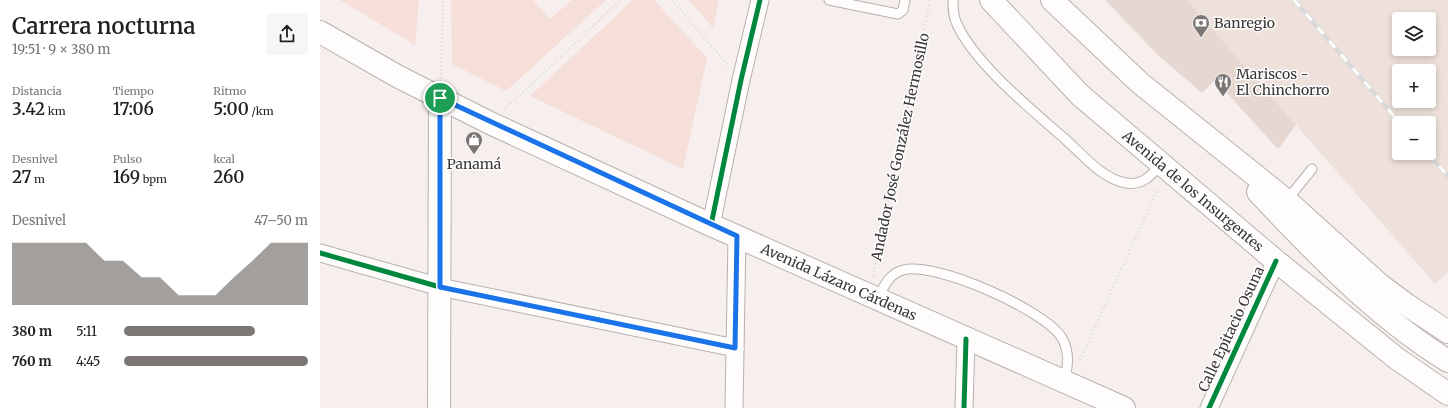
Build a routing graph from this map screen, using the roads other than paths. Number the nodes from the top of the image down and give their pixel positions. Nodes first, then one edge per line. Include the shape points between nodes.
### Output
1 (760, 0) edge
2 (829, 0) edge
3 (905, 0) edge
4 (953, 0) edge
5 (991, 0) edge
6 (1052, 0) edge
7 (320, 32) edge
8 (440, 98) junction
9 (1201, 132) junction
10 (1164, 166) junction
11 (1312, 169) dead end
12 (1287, 201) junction
13 (711, 225) junction
14 (737, 236) junction
15 (320, 254) edge
16 (1276, 261) junction
17 (440, 287) junction
18 (874, 296) junction
19 (1448, 332) edge
20 (966, 339) junction
21 (735, 348) junction
22 (1448, 361) edge
23 (1067, 383) junction
24 (1448, 394) edge
25 (439, 408) edge
26 (734, 408) edge
27 (964, 408) edge
28 (1124, 408) edge
29 (1208, 408) edge

1 - 13 street
2 - 3 lane via 898,14 903,10
4 - 10 lane via 956,23 974,51 1034,112 1101,170 1119,181 1135,183 1144,181
5 - 10 main road, Avenida de los Insurgentes via 1080,95
6 - 9 main road via 1140,83
7 - 8 main road, Avenida Lázaro Cárdenas
8 - 13 main road, Avenida Lázaro Cárdenas
8 - 17 main road
9 - 12 main road
9 - 22 main road via 1304,241 1385,315 1421,344
10 - 16 main road, Avenida de los Insurgentes
11 - 12 lane
12 - 19 main road via 1380,285
13 - 14 main road, Avenida Lázaro Cárdenas
14 - 18 main road, Avenida Lázaro Cárdenas
14 - 21 street
15 - 17 street
16 - 24 main road, Avenida de los Insurgentes via 1396,358
16 - 29 street, Calle Epitacio Osuna
17 - 21 street
17 - 25 main road
18 - 20 main road, Avenida Lázaro Cárdenas
18 - 23 lane via 896,273 914,268 942,274 1009,300 1054,327 1061,337 1068,353
20 - 23 main road, Avenida Lázaro Cárdenas
20 - 27 street
21 - 26 street
23 - 28 main road, Avenida Lázaro Cárdenas

